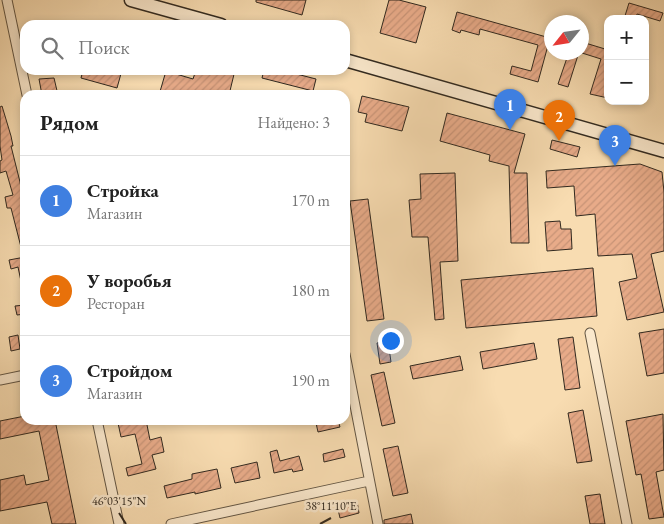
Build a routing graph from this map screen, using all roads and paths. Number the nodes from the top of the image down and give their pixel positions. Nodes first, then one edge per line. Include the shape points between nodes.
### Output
1 (7, 0) edge
2 (131, 0) edge
3 (203, 20) edge
4 (20, 59) edge
5 (350, 61) edge
6 (24, 75) edge
7 (27, 90) edge
8 (664, 151) edge
9 (590, 333) dead end
10 (20, 376) edge
11 (0, 380) edge
12 (350, 380) edge
13 (98, 425) edge
14 (369, 481) junction
15 (119, 524) edge
16 (171, 524) edge
17 (378, 524) edge
18 (627, 524) edge

1 - 4 street
2 - 3 street
5 - 8 street
6 - 7 street
9 - 18 street
10 - 11 street
12 - 14 street
13 - 15 street
14 - 16 street
14 - 17 street

